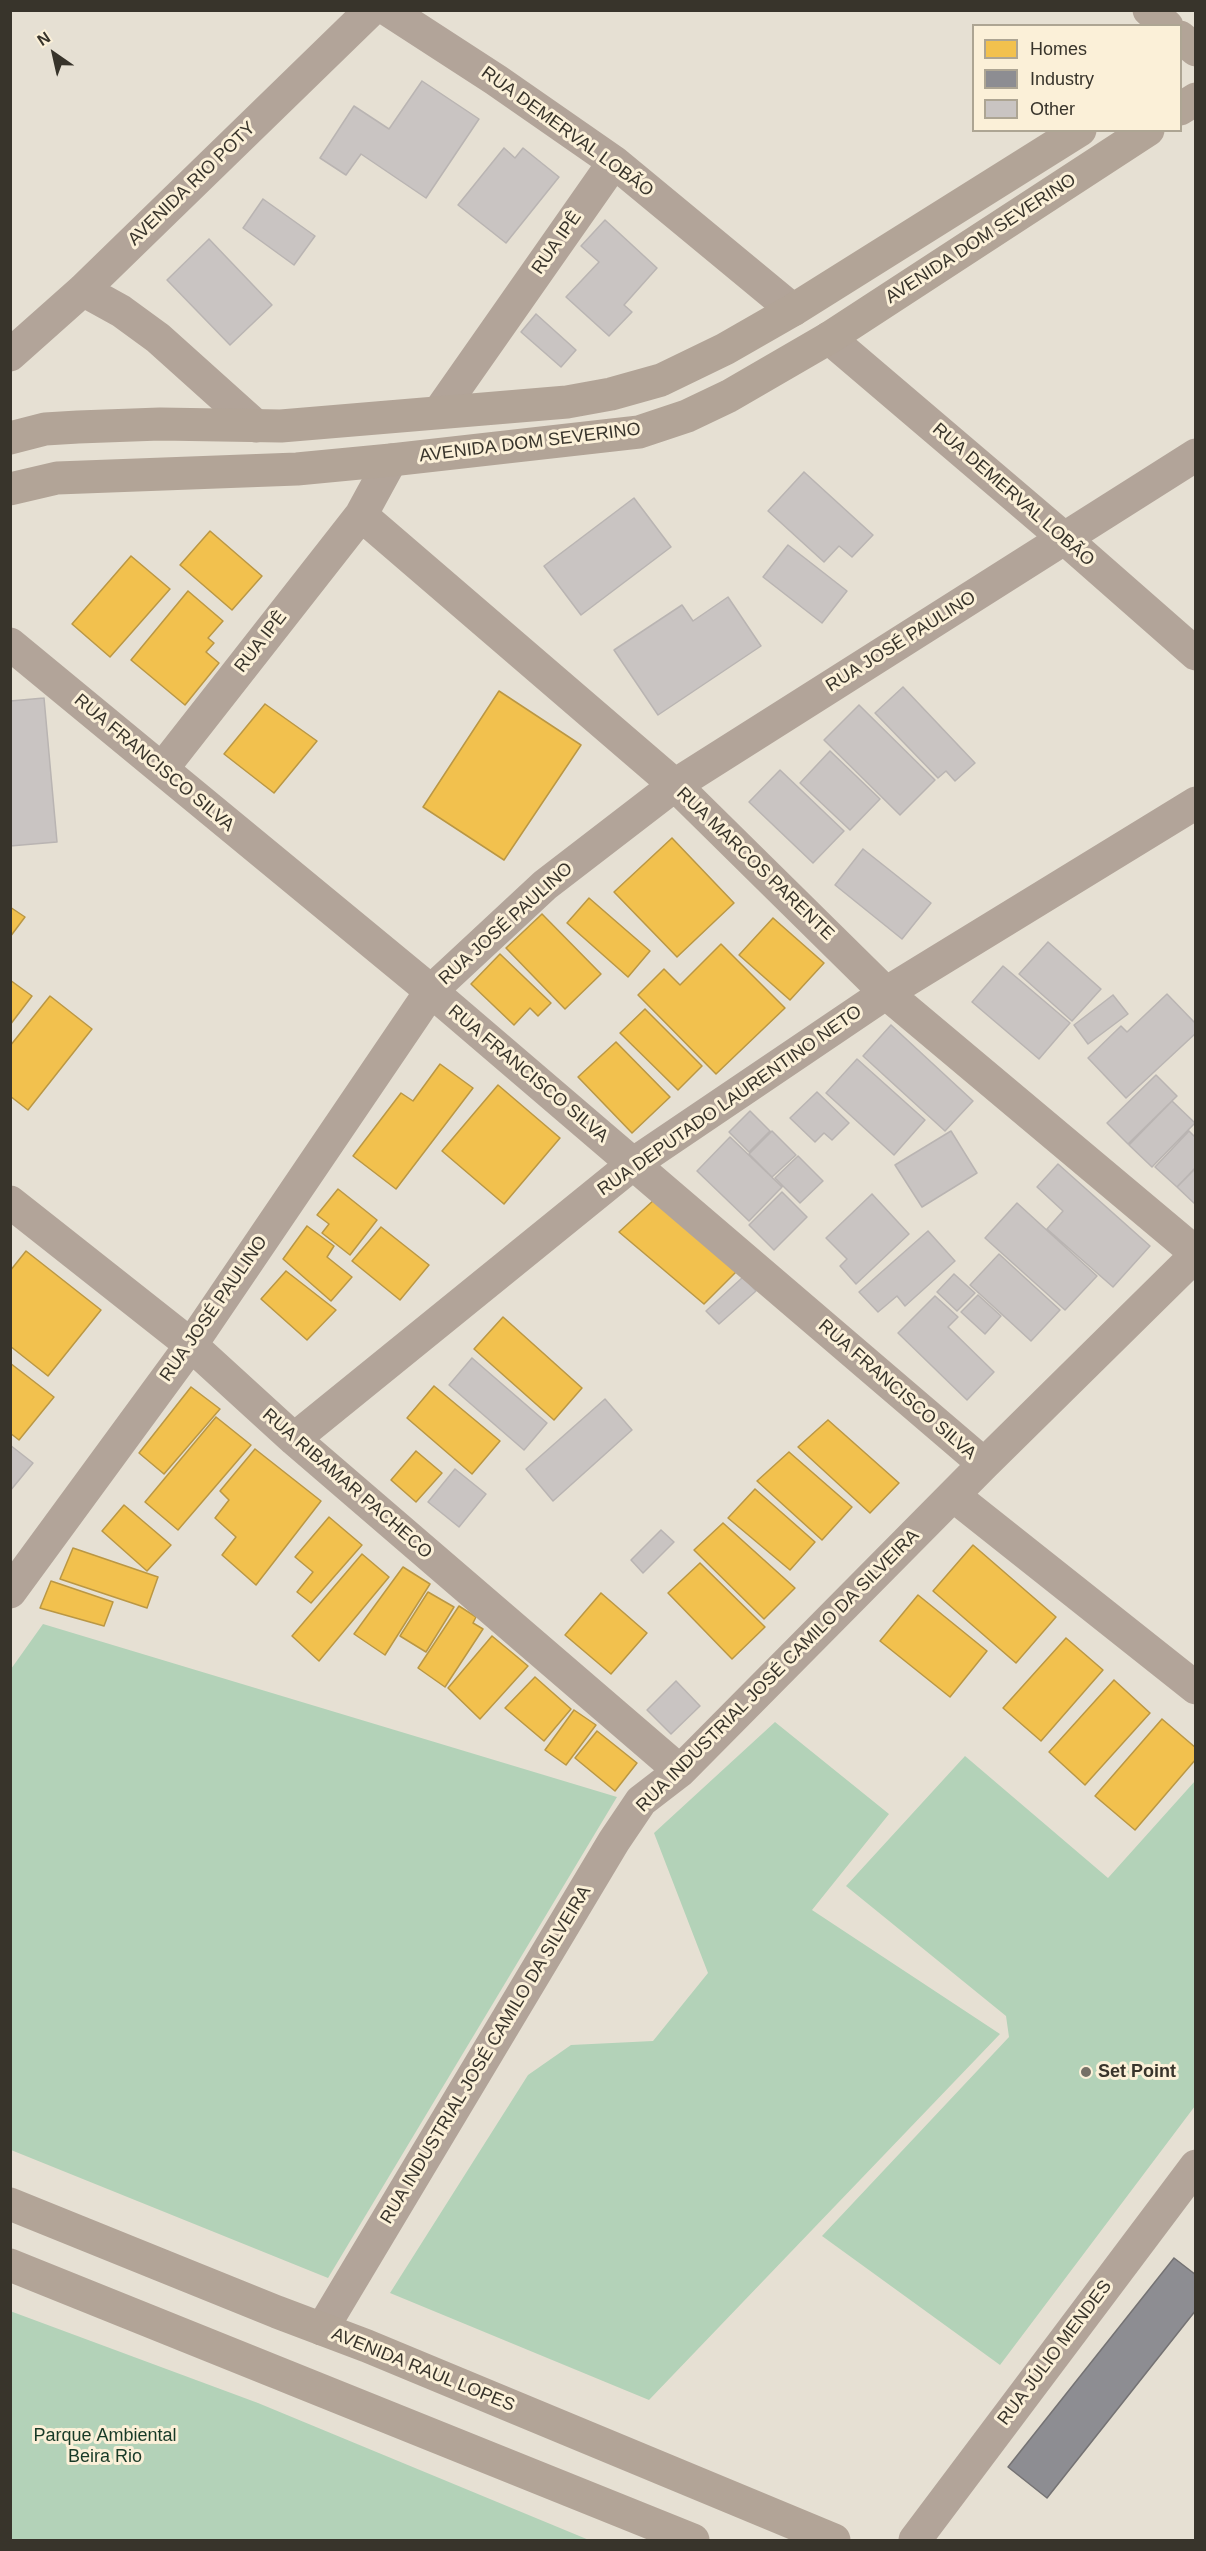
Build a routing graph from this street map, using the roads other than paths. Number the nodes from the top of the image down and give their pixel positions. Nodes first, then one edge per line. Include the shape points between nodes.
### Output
1 (371, 10) edge
2 (388, 10) edge
3 (1149, 10) edge
4 (1165, 24) edge
5 (1182, 39) edge
6 (1196, 50) edge
7 (1196, 59) edge
8 (1182, 67) edge
9 (1196, 99) edge
10 (1182, 108) edge
11 (1077, 132) edge
12 (1145, 132) edge
13 (614, 162) junction
14 (83, 290) junction
15 (793, 310) junction
16 (829, 338) junction
17 (10, 355) edge
18 (439, 412) junction
19 (256, 426) junction
20 (10, 438) edge
21 (1196, 455) edge
22 (391, 460) junction
23 (10, 489) edge
24 (361, 515) junction
25 (1065, 539) junction
26 (10, 644) edge
27 (1196, 654) edge
28 (162, 769) junction
29 (675, 785) junction
30 (1196, 803) edge
31 (431, 991) junction
32 (886, 993) junction
33 (633, 1164) junction
34 (10, 1202) edge
35 (1196, 1254) edge
36 (191, 1345) junction
37 (294, 1439) junction
38 (984, 1464) junction
39 (954, 1496) junction
40 (12, 1587) edge
41 (1196, 1688) edge
42 (680, 1771) junction
43 (1196, 2166) edge
44 (10, 2204) edge
45 (10, 2265) edge
46 (322, 2329) junction
47 (693, 2541) edge
48 (834, 2541) edge
49 (915, 2541) edge

1 - 14 street, AVENIDA RIO POTY
2 - 13 street, RUA DEMERVAL LOBÃO
3 - 4 main road
5 - 6 main road
7 - 8 main road
9 - 10 main road
11 - 15 main road, AVENIDA DOM SEVERINO
12 - 16 main road, AVENIDA DOM SEVERINO
13 - 15 street, RUA DEMERVAL LOBÃO
13 - 18 street, RUA IPÊ
14 - 17 street, AVENIDA RIO POTY
14 - 19 street via 158,338
15 - 18 main road, AVENIDA DOM SEVERINO via 661,380 567,402
16 - 22 main road, AVENIDA DOM SEVERINO via 687,417 639,432
16 - 25 street, RUA DEMERVAL LOBÃO
18 - 19 main road, AVENIDA DOM SEVERINO
19 - 20 main road, AVENIDA DOM SEVERINO via 78,427 45,429
21 - 25 street, RUA JOSÉ PAULINO
22 - 23 main road, AVENIDA DOM SEVERINO via 297,469 57,478
22 - 24 street
24 - 28 street, RUA IPÊ
24 - 29 street, RUA MARCOS PARENTE
25 - 27 street, RUA DEMERVAL LOBÃO
25 - 29 street, RUA JOSÉ PAULINO
26 - 28 street, RUA FRANCISCO SILVA
28 - 31 street, RUA FRANCISCO SILVA
29 - 31 street, RUA JOSÉ PAULINO via 545,885
29 - 32 street, RUA MARCOS PARENTE
30 - 32 street, RUA DEPUTADO LAURENTINO NETO
31 - 33 street, RUA FRANCISCO SILVA
31 - 36 street, RUA JOSÉ PAULINO
32 - 33 street, RUA DEPUTADO LAURENTINO NETO
32 - 35 street, RUA MARCOS PARENTE
33 - 37 street, RUA DEPUTADO LAURENTINO NETO
33 - 38 street, RUA FRANCISCO SILVA
34 - 36 street, RUA RIBAMAR PACHECO
35 - 38 street, RUA INDUSTRIAL JOSÉ CAMILO DA SILVEIRA
36 - 37 street, RUA RIBAMAR PACHECO
36 - 40 street, RUA JOSÉ PAULINO
37 - 42 street, RUA RIBAMAR PACHECO
38 - 39 street, RUA INDUSTRIAL JOSÉ CAMILO DA SILVEIRA
39 - 41 street
39 - 42 street, RUA INDUSTRIAL JOSÉ CAMILO DA SILVEIRA
42 - 46 street, RUA INDUSTRIAL JOSÉ CAMILO DA SILVEIRA via 641,1802 614,1841
43 - 49 street, RUA JÚLIO MENDES
44 - 46 main road, AVENIDA RAUL LOPES
45 - 47 main road
46 - 48 main road, AVENIDA RAUL LOPES

